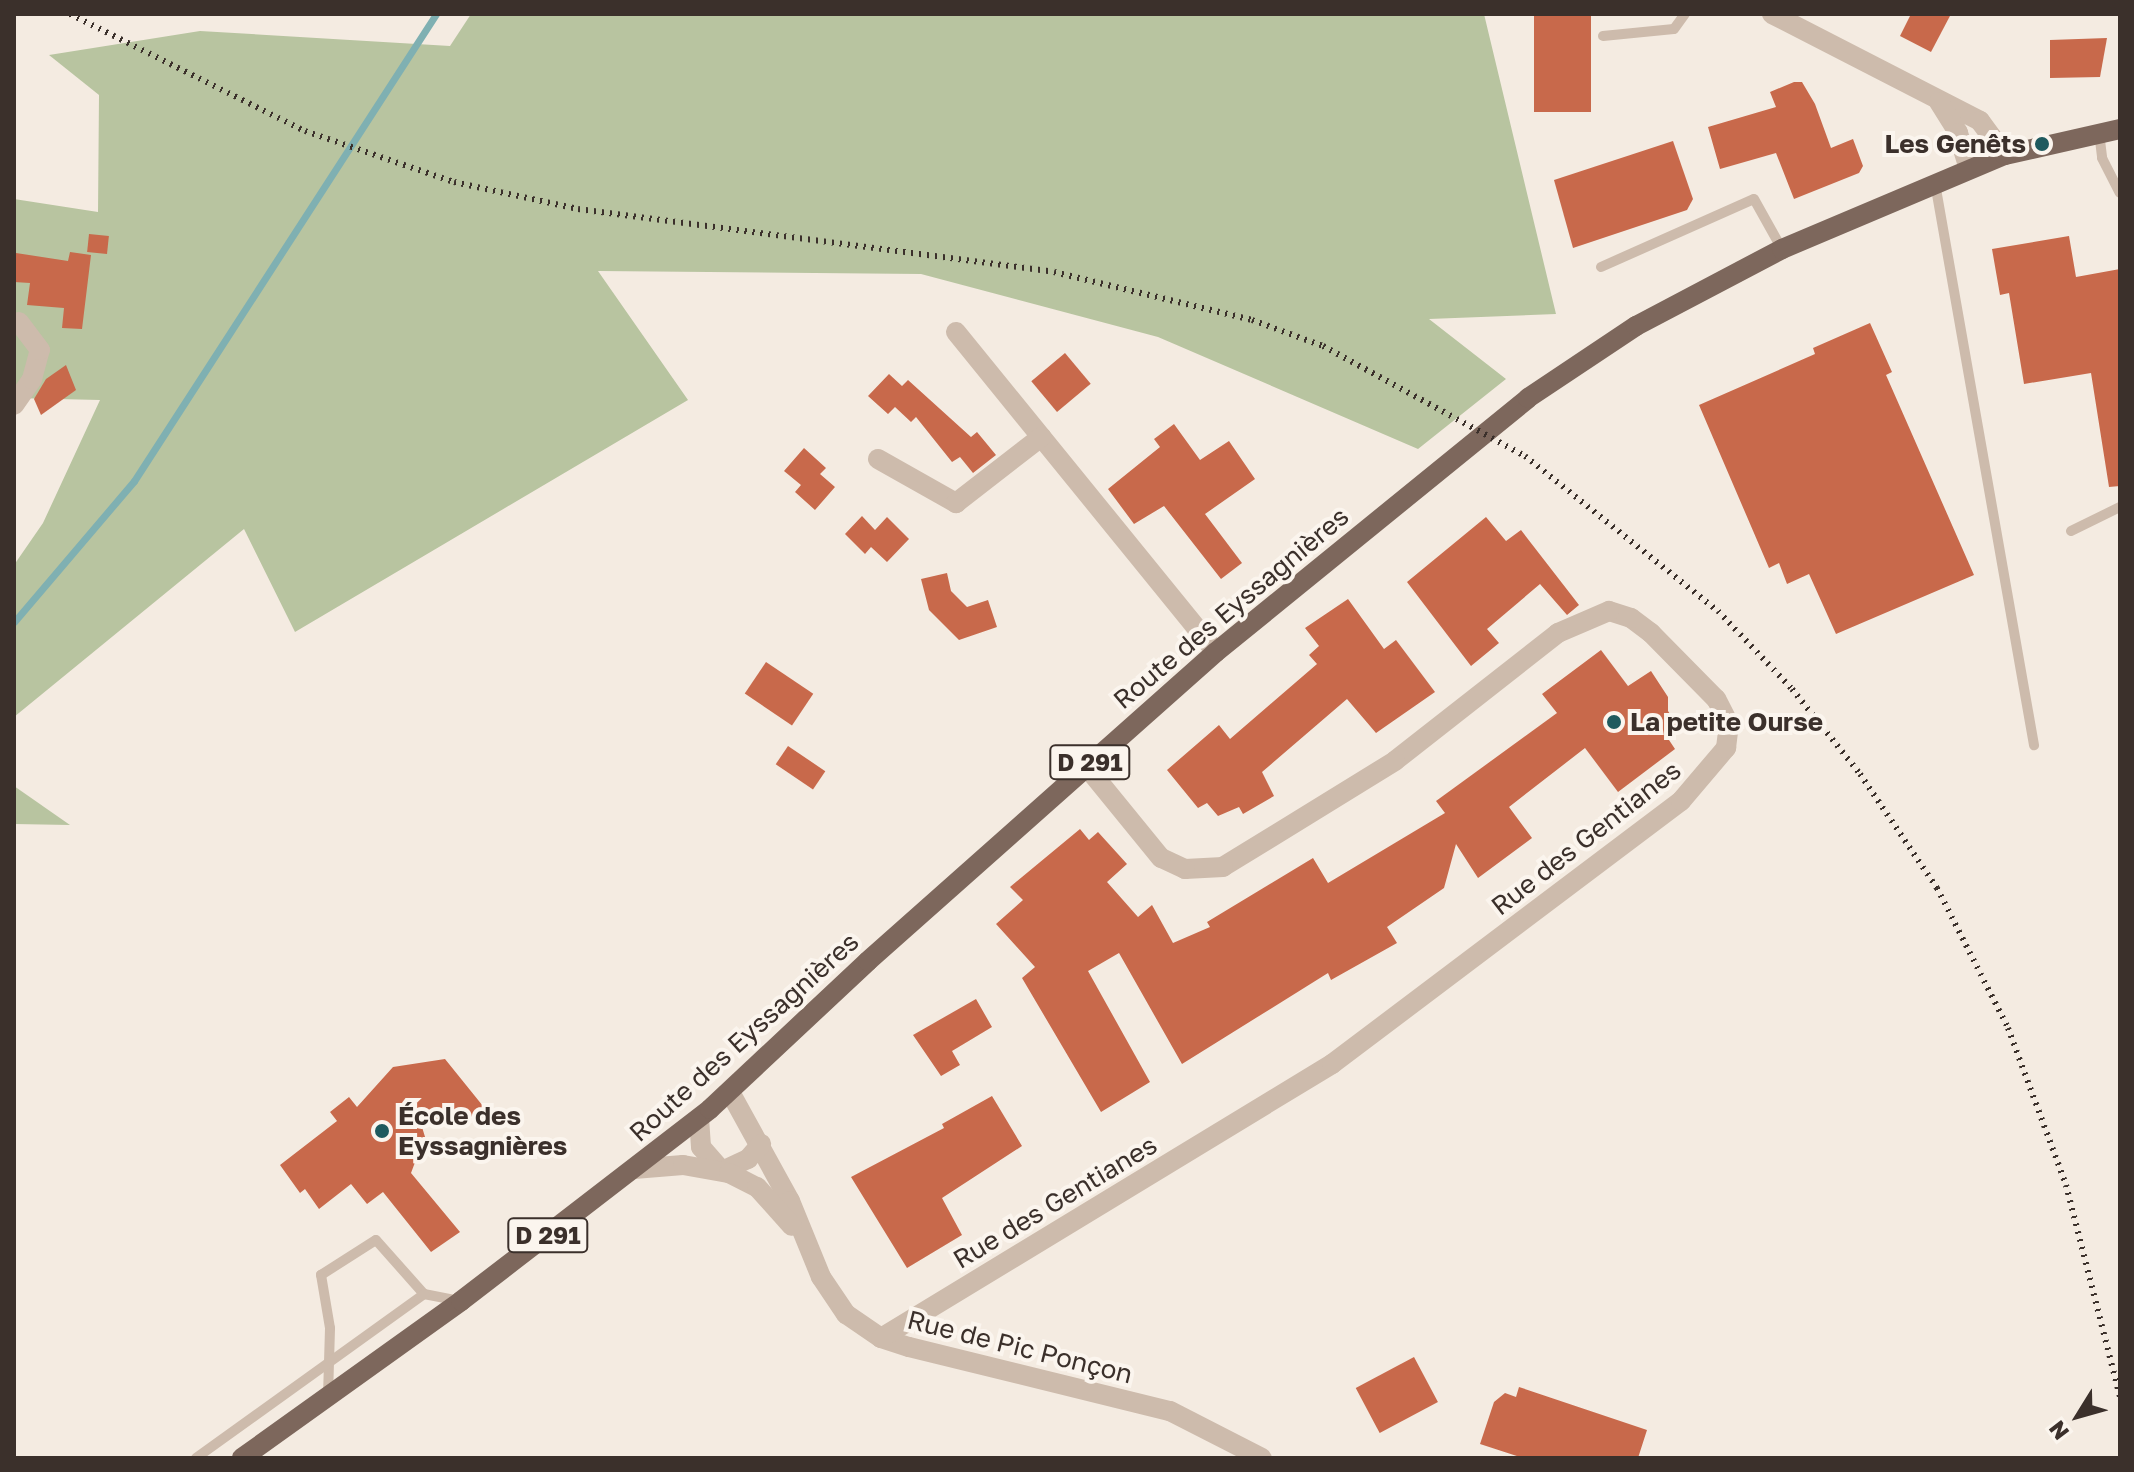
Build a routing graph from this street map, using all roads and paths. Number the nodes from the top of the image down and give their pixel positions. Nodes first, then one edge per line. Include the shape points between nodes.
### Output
1 (1685, 14) edge
2 (1772, 14) edge
3 (1603, 36) dead end
4 (1939, 102) junction
5 (2120, 129) edge
6 (2099, 131) junction
7 (2005, 155) junction
8 (1969, 169) junction
9 (1935, 182) junction
10 (2120, 193) edge
11 (1782, 249) junction
12 (1601, 267) dead end
13 (19, 322) dead end
14 (956, 332) dead end
15 (14, 405) edge
16 (1041, 437) junction
17 (878, 459) dead end
18 (2120, 507) edge
19 (2071, 531) dead end
20 (1216, 652) junction
21 (2034, 745) dead end
22 (1086, 766) junction
23 (730, 1092) junction
24 (699, 1118) junction
25 (761, 1144) junction
26 (634, 1169) junction
27 (722, 1171) junction
28 (803, 1240) junction
29 (424, 1294) junction
30 (461, 1301) junction
31 (881, 1338) junction
32 (328, 1364) junction
33 (328, 1398) junction
34 (196, 1458) edge
35 (242, 1458) edge
36 (1262, 1458) edge

1 - 3 lane via 1674,29
2 - 4 street
4 - 7 street via 1980,121
4 - 8 street via 1958,133
5 - 6 main road, Route des Eyssagnières
6 - 7 main road, Route des Eyssagnières
6 - 10 lane via 2102,158
7 - 8 main road, Route des Eyssagnières
8 - 9 main road, Route des Eyssagnières
9 - 11 main road, Route des Eyssagnières
9 - 21 lane
11 - 12 lane via 1754,199
11 - 20 main road, Route des Eyssagnières / D 291 via 1636,326 1528,398
13 - 15 street via 40,350 32,379
14 - 16 street
16 - 17 street via 956,503
16 - 20 street
18 - 19 lane
20 - 22 main road, Route des Eyssagnières / D 291
22 - 23 main road, Route des Eyssagnières / D 291
22 - 31 street, Rue des Gentianes via 1161,858 1185,869 1223,867 1395,761 1558,633 1609,611 1631,618 1651,633 1716,699 1729,724 1726,748 1681,801 1332,1064
23 - 24 main road, Route des Eyssagnières / D 291
23 - 25 street, Rue de Pic Ponçon
24 - 26 main road, Route des Eyssagnières / D 291
24 - 27 street via 701,1147
25 - 27 street via 748,1159
25 - 28 street, Rue de Pic Ponçon
26 - 27 street, Rue de Pic Ponçon via 683,1165
26 - 30 main road, Route des Eyssagnières / D 291
27 - 28 street, Rue de Pic Ponçon via 757,1187
28 - 31 street, Rue de Pic Ponçon via 846,1314
29 - 30 lane
29 - 32 lane
29 - 32 lane via 376,1240 321,1275 330,1321
30 - 33 main road, Route des Eyssagnières / D 291
31 - 36 street, Rue de Pic Ponçon via 1170,1411
32 - 33 lane
32 - 34 lane
33 - 35 main road, Route des Eyssagnières / D 291

